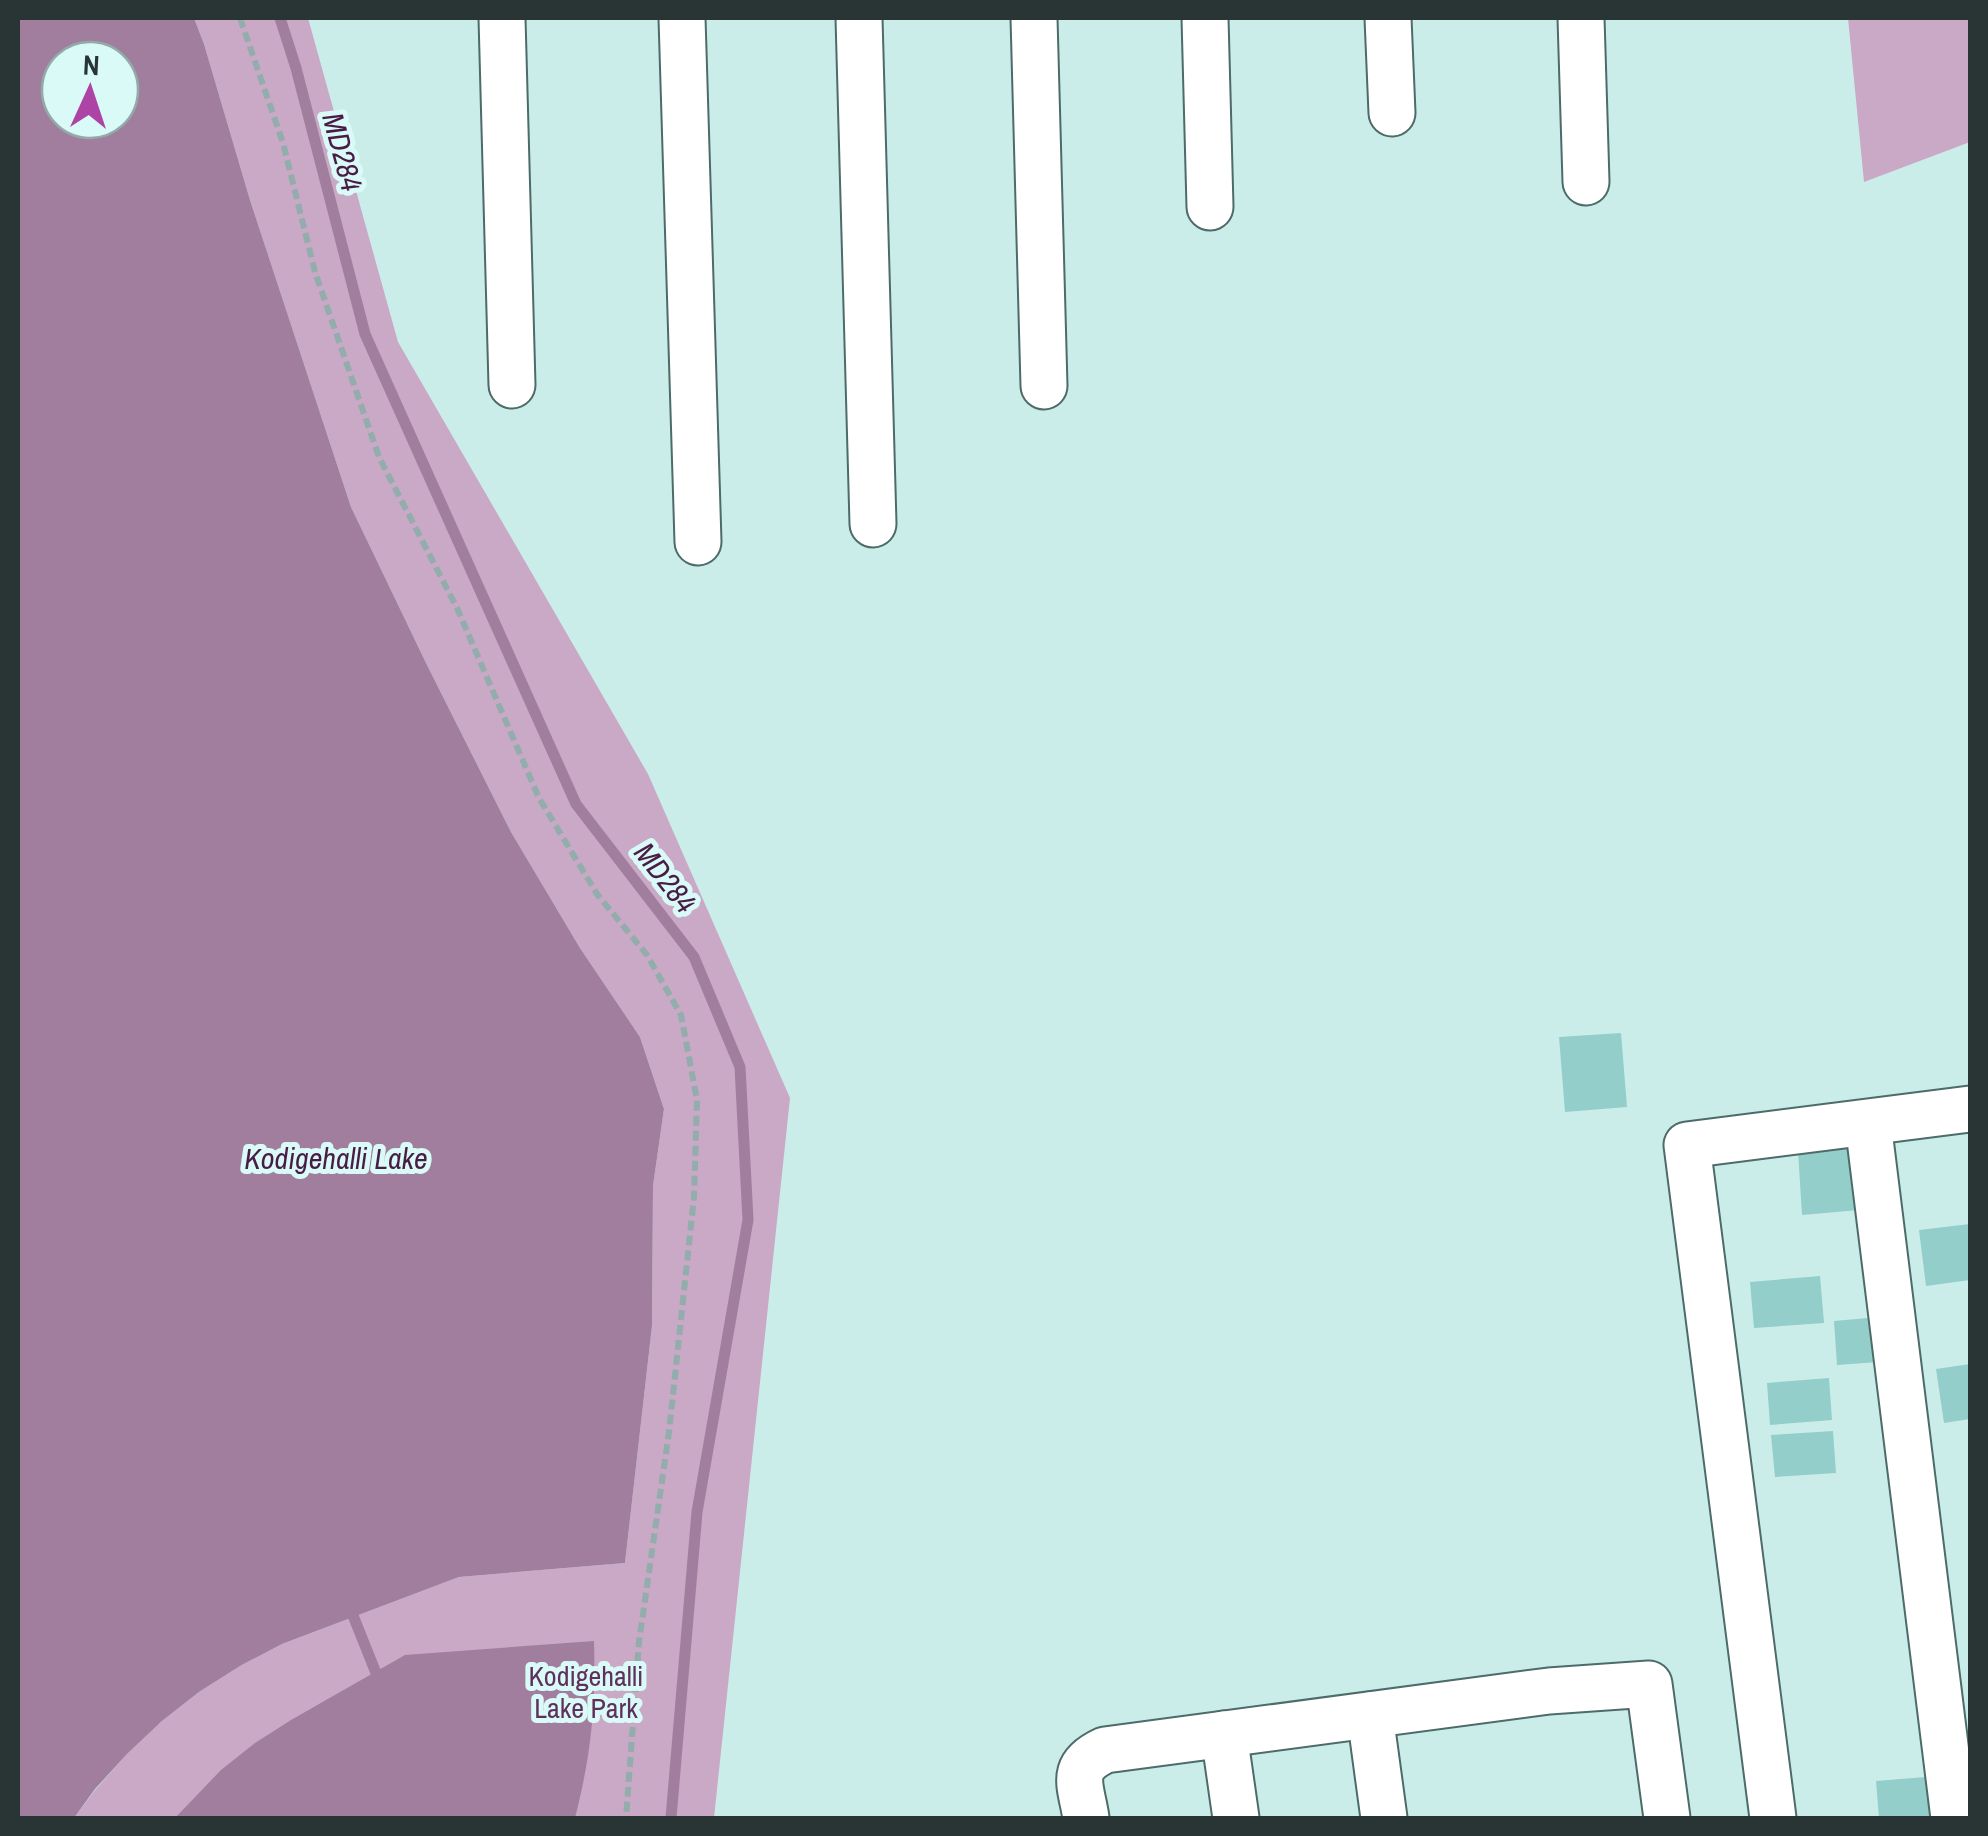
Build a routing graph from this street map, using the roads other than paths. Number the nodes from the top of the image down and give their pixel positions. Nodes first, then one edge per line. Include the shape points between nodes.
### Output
1 (502, 18) edge
2 (682, 18) edge
3 (859, 18) edge
4 (1034, 18) edge
5 (1205, 18) edge
6 (1388, 18) edge
7 (1580, 18) edge
8 (1392, 112) dead end
9 (1586, 182) dead end
10 (1210, 207) dead end
11 (512, 385) dead end
12 (1044, 386) dead end
13 (873, 524) dead end
14 (698, 542) dead end
15 (1970, 1109) edge
16 (1868, 1123) junction
17 (1370, 1715) junction
18 (1224, 1734) junction
19 (1086, 1818) edge
20 (1236, 1818) edge
21 (1384, 1818) edge
22 (1667, 1818) edge
23 (1773, 1818) edge
24 (1954, 1818) edge

1 - 11 street
2 - 14 street
3 - 13 street
4 - 12 street
5 - 10 street
6 - 8 street
7 - 9 street
15 - 16 street
16 - 23 street via 1687,1146
16 - 24 street
17 - 18 street
17 - 21 street
17 - 22 street via 1648,1684
18 - 19 street via 1088,1758 1079,1774
18 - 20 street

